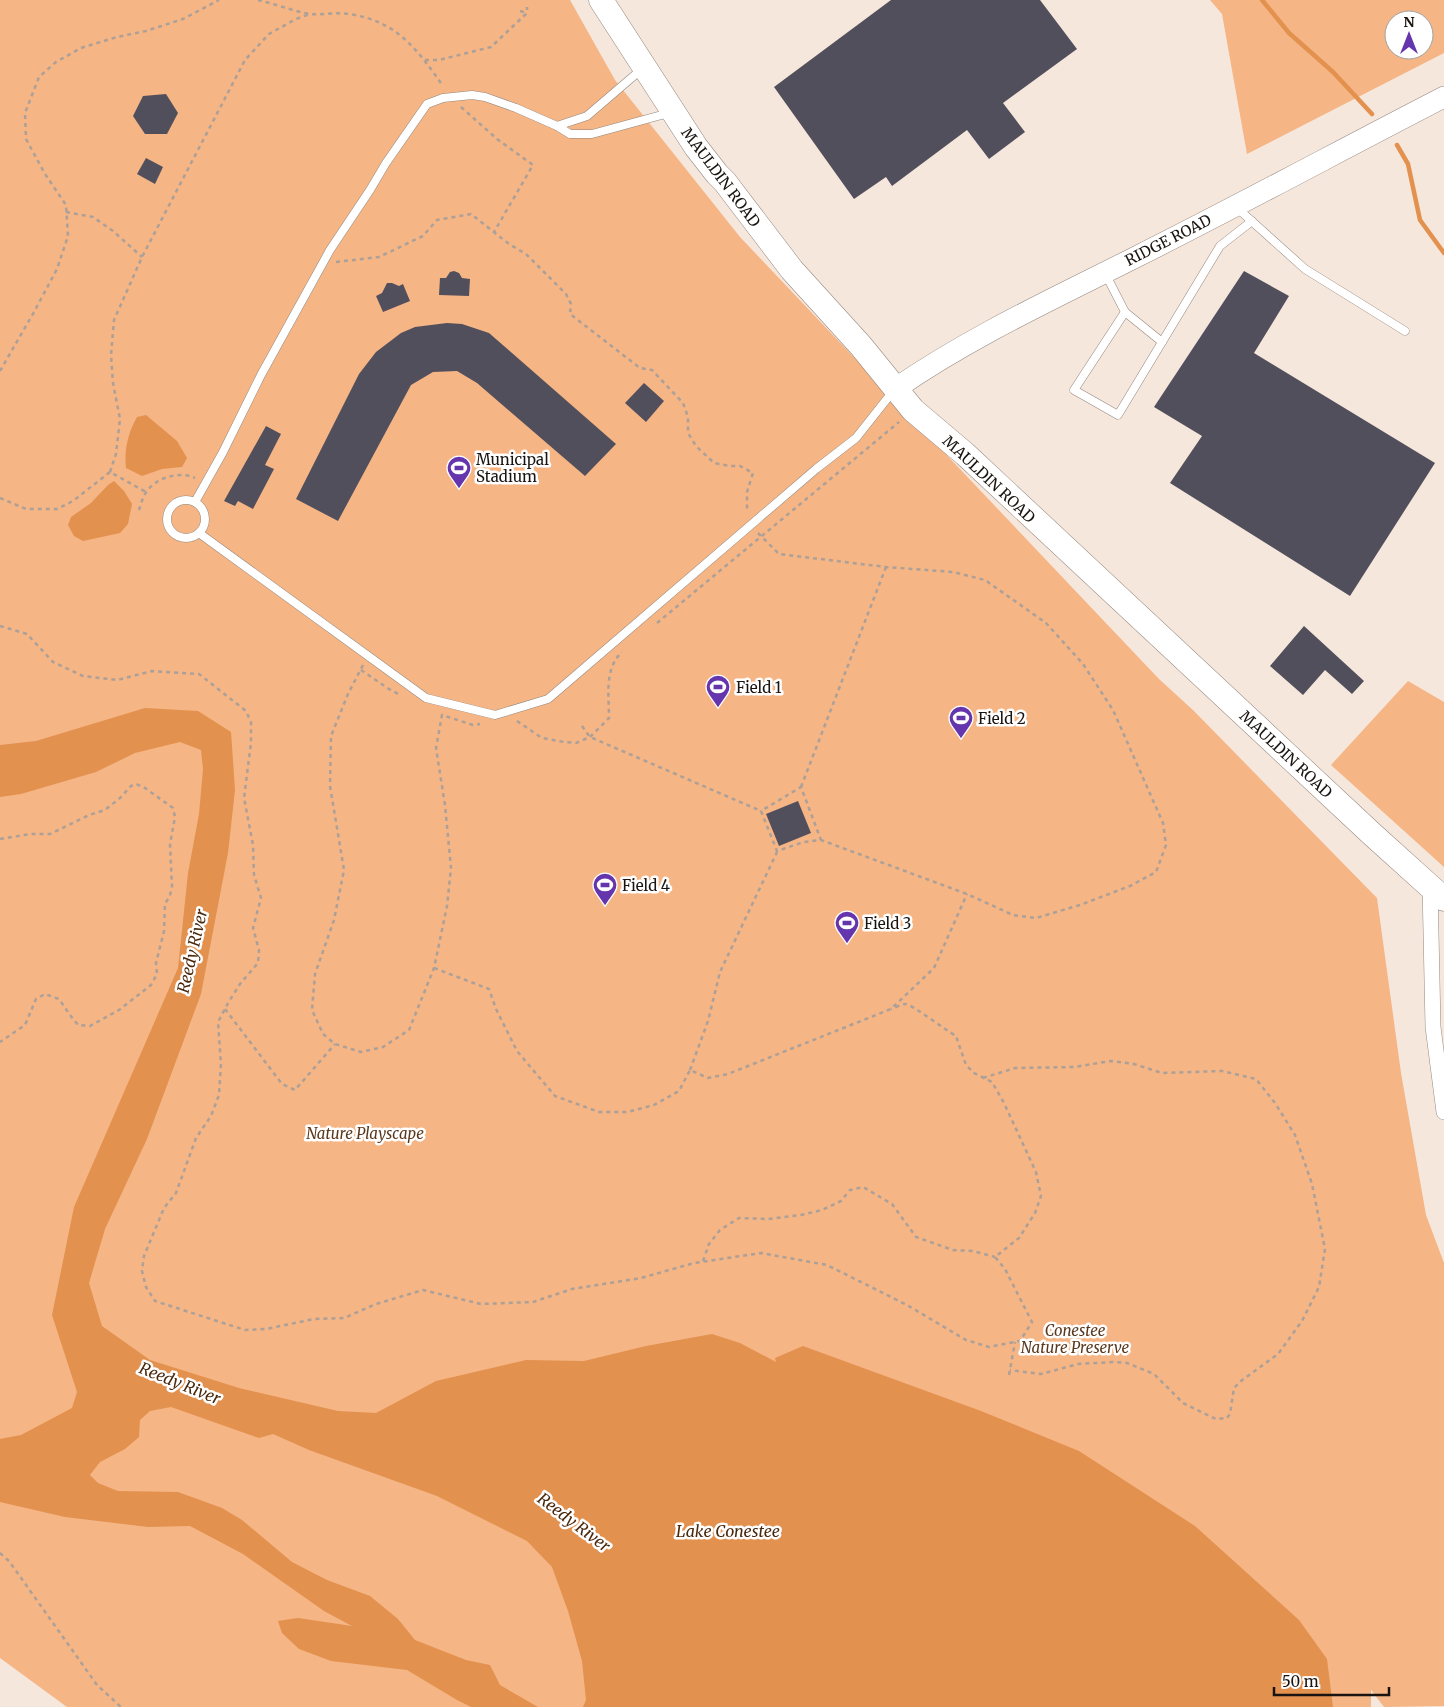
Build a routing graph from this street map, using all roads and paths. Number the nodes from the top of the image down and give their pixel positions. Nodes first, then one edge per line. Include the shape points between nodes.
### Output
1 (219, 0) edge
2 (258, 0) edge
3 (601, 0) edge
4 (527, 7) dead end
5 (520, 11) dead end
6 (527, 13) junction
7 (310, 14) junction
8 (425, 60) junction
9 (644, 67) junction
10 (450, 97) junction
11 (1444, 97) edge
12 (674, 112) junction
13 (556, 126) junction
14 (1235, 206) junction
15 (66, 212) junction
16 (1252, 221) junction
17 (494, 232) junction
18 (142, 257) junction
19 (331, 268) dead end
20 (1105, 273) junction
21 (1125, 312) junction
22 (1405, 331) dead end
23 (1162, 342) junction
24 (0, 371) edge
25 (895, 389) junction
26 (913, 410) junction
27 (110, 472) junction
28 (205, 485) junction
29 (146, 492) junction
30 (0, 498) edge
31 (196, 502) junction
32 (138, 510) dead end
33 (751, 526) junction
34 (200, 533) junction
35 (760, 536) junction
36 (886, 567) junction
37 (657, 622) dead end
38 (0, 626) edge
39 (623, 651) dead end
40 (368, 655) junction
41 (515, 719) dead end
42 (482, 724) dead end
43 (582, 726) dead end
44 (590, 737) junction
45 (801, 788) junction
46 (761, 811) junction
47 (0, 840) edge
48 (821, 840) junction
49 (778, 852) junction
50 (1437, 892) edge
51 (967, 894) junction
52 (434, 968) junction
53 (225, 1009) junction
54 (891, 1009) junction
55 (0, 1042) edge
56 (335, 1044) junction
57 (690, 1070) junction
58 (983, 1078) junction
59 (1444, 1112) edge
60 (995, 1257) junction
61 (702, 1261) junction
62 (1014, 1342) junction
63 (1010, 1370) junction
64 (1009, 1375) dead end
65 (0, 1553) edge
66 (121, 1707) edge

1 - 15 path via 183,19 81,48 56,62 40,77 25,113 26,139 66,205
2 - 7 path
3 - 9 main road, MAULDIN ROAD
4 - 6 path
5 - 6 path
6 - 8 path via 491,47 439,60
7 - 8 path via 348,14 377,20 402,35
7 - 18 path via 269,34 245,60
8 - 10 path
9 - 12 main road, MAULDIN ROAD
9 - 13 lane via 587,116
10 - 13 lane via 472,94 485,97
10 - 17 path via 533,165
10 - 28 lane via 427,104 330,250
11 - 14 street, RIDGE ROAD
12 - 13 lane via 592,134 570,134
12 - 25 main road, MAULDIN ROAD via 712,168 792,270
14 - 16 lane
14 - 20 street, RIDGE ROAD
15 - 18 path via 93,217
15 - 24 path via 68,236 57,269
16 - 22 lane via 1305,269
16 - 23 lane via 1220,246
17 - 19 path via 471,214 437,220 423,236 404,246 379,257 336,262
17 - 33 path via 526,254 566,294 571,304 570,314 640,368 652,370 670,389 684,404 688,433 702,452 714,463 740,466 753,474 747,492 746,518
18 - 27 path via 114,320 111,356 120,419 116,454
20 - 21 lane
20 - 25 street, RIDGE ROAD via 931,363
21 - 23 lane
21 - 23 lane via 1074,390 1118,415
25 - 26 main road, MAULDIN ROAD
25 - 33 lane via 856,438
26 - 35 path
26 - 50 main road, MAULDIN ROAD via 965,454
27 - 29 path
27 - 30 path via 73,501 57,508 26,509
28 - 29 path via 193,476 175,475 158,481
28 - 31 lane
29 - 32 path
31 - 34 lane via 205,517
31 - 34 lane via 185,500 175,503 168,511 167,522 171,531 180,538
33 - 35 path
33 - 40 lane via 548,699 495,715 426,698
34 - 40 lane
35 - 36 path via 779,554
35 - 37 path
36 - 45 path
36 - 51 path via 953,572 985,580 1046,623 1083,664 1113,710 1164,823 1166,845 1156,872 1080,905 1036,918 1013,915
38 - 53 path via 27,634 53,662 83,676 117,680 152,671 199,674 246,711 251,722 251,736 244,798 253,845 254,875 261,898 254,928 258,963
39 - 44 path via 609,671 609,718
40 - 56 path via 331,736 330,786 344,870 334,920 315,974 312,1010 323,1034
41 - 44 path via 542,738 576,743
42 - 52 path via 442,715 436,748 451,868
43 - 44 path
44 - 46 path
45 - 46 path
45 - 48 path
46 - 49 path
47 - 55 path via 50,834 105,810 136,784 173,808 175,817 170,844 172,887 165,904 157,974 151,986 120,1010 90,1026 78,1025 59,999 45,994 36,999 25,1025
48 - 49 path via 804,842
48 - 51 path
49 - 57 path via 720,972 708,1021
50 - 59 street via 1433,1027
51 - 54 path via 934,968
52 - 56 path via 409,1030 383,1047 360,1052
52 - 57 path via 489,989 517,1051 555,1096 599,1112 627,1112 654,1104 679,1090
53 - 56 path via 282,1084 294,1090
53 - 61 path via 218,1022 219,1095 211,1116 196,1138 176,1193 164,1208 144,1256 142,1271 146,1287 155,1301 252,1330 344,1318 376,1304 423,1290 481,1304 533,1302 572,1289 640,1278
54 - 57 path via 728,1074 708,1078
54 - 58 path via 906,1004 913,1006 956,1036 966,1065
58 - 60 path via 992,1082 1004,1103 1036,1172 1040,1196 1035,1213 1019,1238
58 - 63 path via 1015,1068 1074,1067 1111,1061 1162,1073 1222,1071 1256,1079 1295,1135 1312,1184 1325,1249 1319,1287 1302,1321 1278,1354 1234,1388 1227,1418 1216,1419 1183,1403 1154,1374 1127,1363 1078,1364 1041,1374
60 - 61 path via 953,1250 916,1237 892,1204 863,1187 850,1190 841,1201 822,1210 768,1219 738,1218 720,1230
60 - 62 path via 1032,1322 1020,1341
61 - 62 path via 760,1253 827,1265 907,1305 966,1340 989,1347
62 - 63 path
63 - 64 path
65 - 66 path via 10,1561 97,1684

